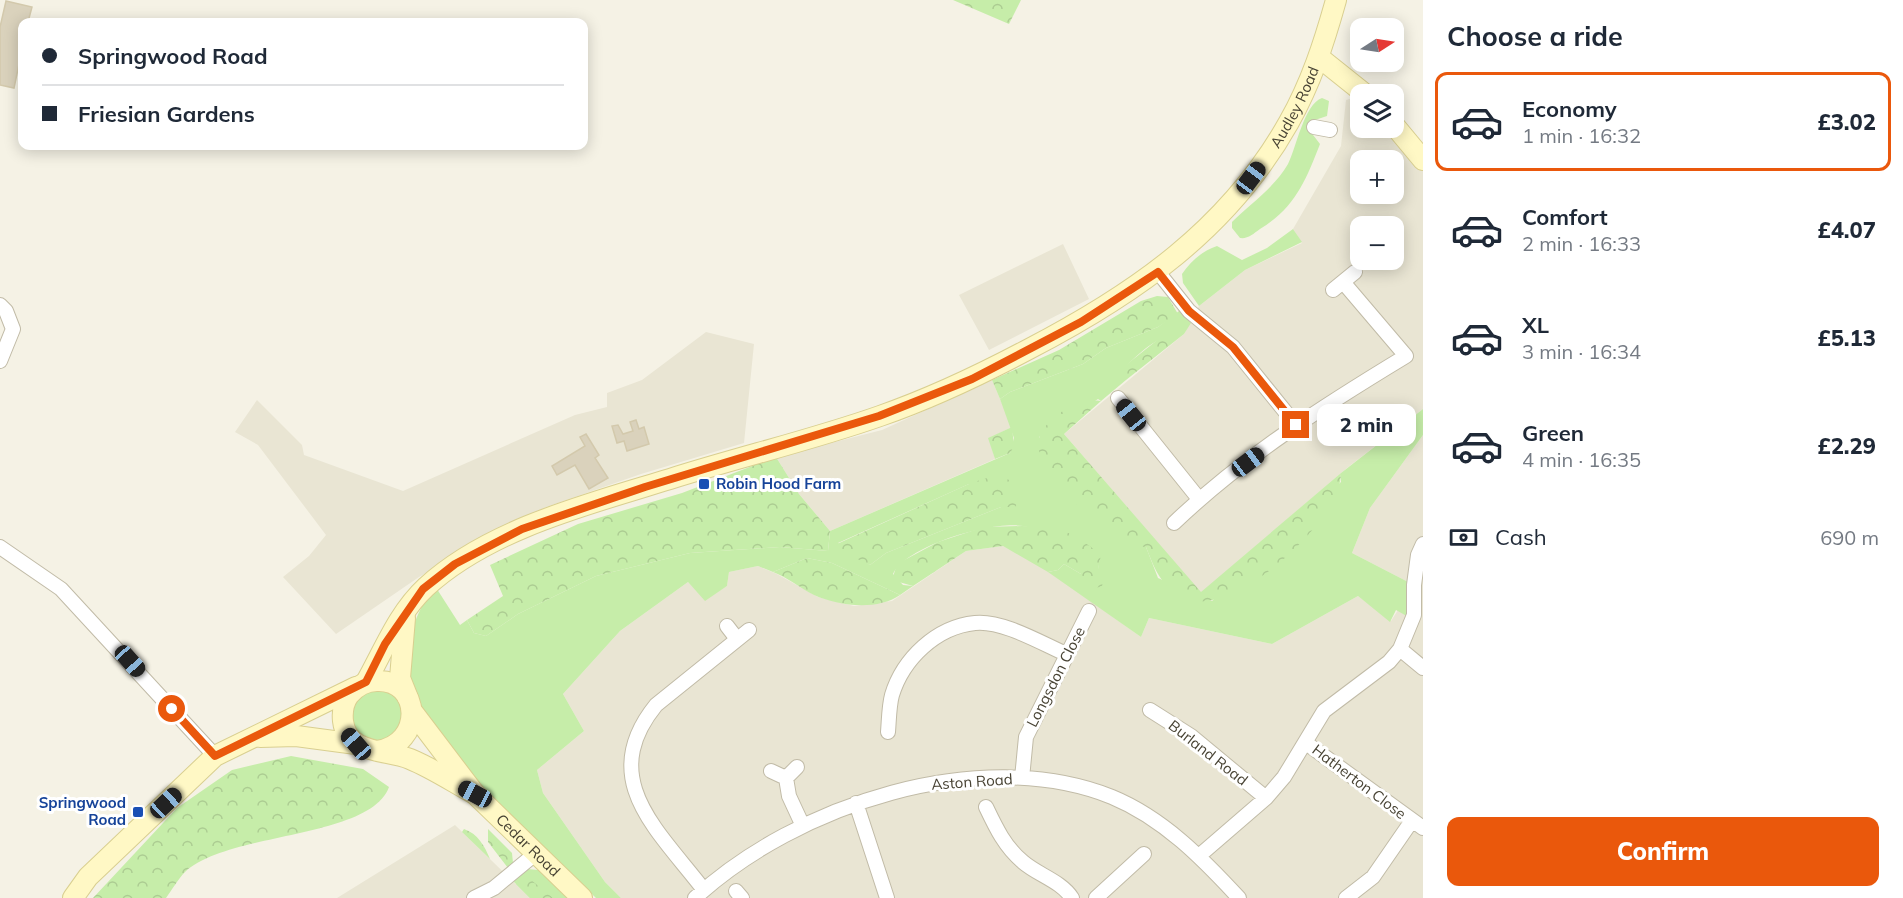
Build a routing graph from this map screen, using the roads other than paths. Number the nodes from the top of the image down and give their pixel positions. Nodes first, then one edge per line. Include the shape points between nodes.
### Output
1 (1336, 0) edge
2 (1320, 58) junction
3 (1352, 84) edge
4 (1314, 127) dead end
5 (1330, 130) dead end
6 (1404, 137) edge
7 (1423, 160) edge
8 (1158, 272) junction
9 (1355, 272) dead end
10 (0, 305) edge
11 (0, 361) edge
12 (1118, 398) dead end
13 (1296, 425) junction
14 (1198, 499) junction
15 (1174, 523) dead end
16 (1423, 544) edge
17 (0, 547) edge
18 (1089, 611) dead end
19 (405, 612) junction
20 (727, 626) dead end
21 (749, 630) dead end
22 (737, 639) junction
23 (1400, 649) junction
24 (1066, 654) junction
25 (1423, 668) edge
26 (361, 685) junction
27 (411, 707) junction
28 (1150, 710) dead end
29 (888, 732) dead end
30 (254, 737) junction
31 (1306, 743) junction
32 (356, 744) junction
33 (377, 751) junction
34 (215, 756) junction
35 (797, 767) dead end
36 (771, 771) dead end
37 (786, 778) junction
38 (1022, 778) junction
39 (475, 794) junction
40 (1266, 798) junction
41 (856, 803) junction
42 (986, 807) dead end
43 (802, 824) junction
44 (1417, 825) edge
45 (535, 854) junction
46 (1144, 854) dead end
47 (1200, 855) junction
48 (699, 894) edge
49 (73, 898) edge
50 (474, 898) edge
51 (582, 898) edge
52 (887, 898) edge
53 (1072, 898) edge
54 (1096, 898) edge
55 (1239, 898) edge
56 (1346, 898) edge

1 - 2 main road, Audley Road
2 - 3 main road
2 - 8 main road, Audley Road via 1289,123 1266,159 1212,224
4 - 5 street
6 - 7 main road
8 - 13 street via 1189,311 1233,347
8 - 19 main road, Audley Road via 1081,322 962,383 879,416 650,485 522,529 455,564 423,589
9 - 13 street via 1338,286 1411,361
10 - 11 street via 13,329
12 - 14 street
13 - 14 street
14 - 15 street
16 - 23 street
17 - 34 street via 61,589
18 - 24 street, Longsdon Close
19 - 26 main road, Audley Road
19 - 27 main road via 400,678
20 - 22 street
21 - 22 street
22 - 48 street via 656,705 645,718 631,752 632,784 639,804
23 - 25 street
23 - 31 street via 1389,662 1324,711
24 - 29 street via 1010,629 976,623 951,630 927,641 909,661 892,695
24 - 38 street, Longsdon Close via 1026,737
26 - 27 main road via 379,681 392,684 402,691
26 - 30 main road
26 - 32 main road via 347,698 342,712 346,733
27 - 33 main road via 412,722 405,737 396,746
27 - 39 main road
28 - 40 street, Burland Road via 1191,736
30 - 32 main road via 296,736
30 - 34 main road
31 - 40 street
31 - 44 street, Hatherton Close
32 - 33 main road
33 - 39 main road via 408,758
34 - 49 main road via 88,877
35 - 37 street
36 - 37 street
37 - 43 street via 789,796
38 - 41 street, Aston Road via 936,783
38 - 47 street, Aston Road via 1064,783 1115,798
39 - 45 main road, Cedar Road
40 - 47 street
41 - 43 street, Aston Road
41 - 52 street
42 - 53 street via 1003,842
43 - 48 street, Aston Road
44 - 56 street, Hatherton Close via 1373,877
45 - 50 street via 494,888
45 - 51 main road, Cedar Road
46 - 54 street
47 - 55 street, Aston Road

